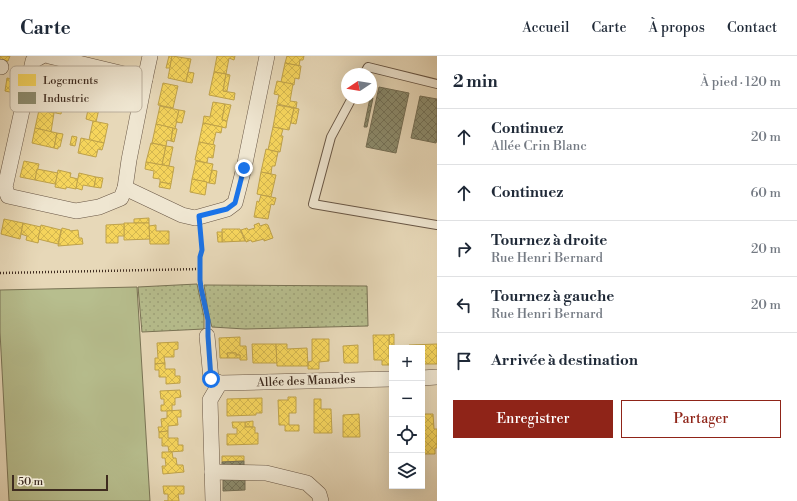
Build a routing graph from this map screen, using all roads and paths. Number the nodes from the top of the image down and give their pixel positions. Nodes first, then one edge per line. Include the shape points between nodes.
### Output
1 (42, 56) edge
2 (49, 56) edge
3 (150, 56) edge
4 (267, 56) edge
5 (32, 66) edge
6 (91, 66) edge
7 (377, 69) edge
8 (142, 78) edge
9 (145, 79) junction
10 (437, 84) edge
11 (142, 94) edge
12 (349, 104) edge
13 (22, 112) edge
14 (138, 112) edge
15 (125, 188) junction
16 (199, 216) junction
17 (437, 225) edge
18 (200, 269) junction
19 (0, 272) edge
20 (208, 336) joint
21 (437, 377) edge
22 (389, 378) edge
23 (425, 378) edge
24 (220, 383) junction
25 (212, 472) junction
26 (213, 501) edge
27 (321, 501) edge

1 - 5 street via 33,61
2 - 6 street
3 - 9 street
4 - 16 street via 235,203 227,209
7 - 10 lane
8 - 9 street
9 - 11 street
12 - 17 lane via 331,137 313,204
13 - 15 street via 5,187 8,196 76,211 99,207 121,198
14 - 15 street
15 - 16 street via 182,214 194,218
16 - 18 path via 202,250
18 - 19 path
18 - 20 path
20 - 24 street via 211,379
21 - 23 street
22 - 24 street, Allée des Manades
24 - 25 street via 210,400
25 - 26 street
25 - 27 street via 266,473 307,483 319,494

